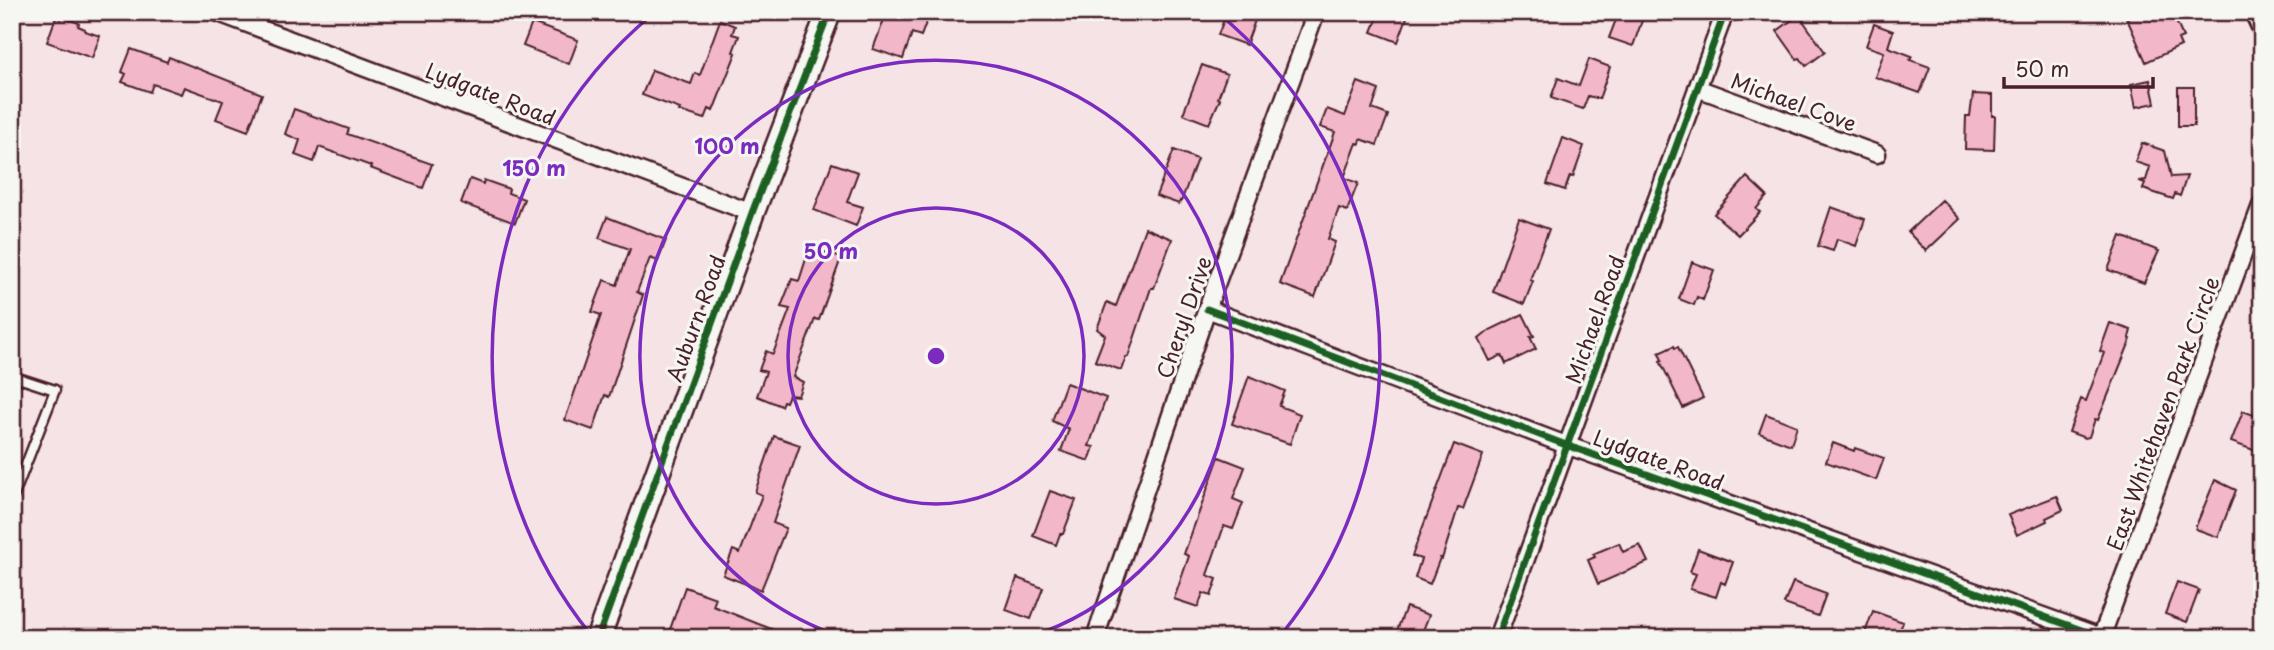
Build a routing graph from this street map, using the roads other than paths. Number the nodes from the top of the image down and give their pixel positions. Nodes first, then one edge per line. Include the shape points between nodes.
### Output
1 (216, 12) edge
2 (829, 12) edge
3 (1316, 12) edge
4 (1725, 12) edge
5 (2253, 12) edge
6 (2262, 31) edge
7 (1696, 88) junction
8 (1877, 154) dead end
9 (2262, 203) edge
10 (752, 213) junction
11 (1207, 309) junction
12 (12, 376) edge
13 (1566, 444) junction
14 (12, 500) edge
15 (2101, 637) edge
16 (598, 638) edge
17 (1095, 638) edge
18 (1497, 638) edge

1 - 10 street, Lydgate Road
2 - 10 street, Auburn Road
3 - 11 street, Cheryl Drive
4 - 7 street, Michael Road
5 - 6 street
7 - 8 street, Michael Cove
7 - 13 street, Michael Road
9 - 15 street, East Whitehaven Park Circle
10 - 16 street, Auburn Road
11 - 13 street, Lydgate Road
11 - 17 street, Cheryl Drive
12 - 14 lane via 55,390
13 - 15 street, Lydgate Road
13 - 18 street, Michael Road

